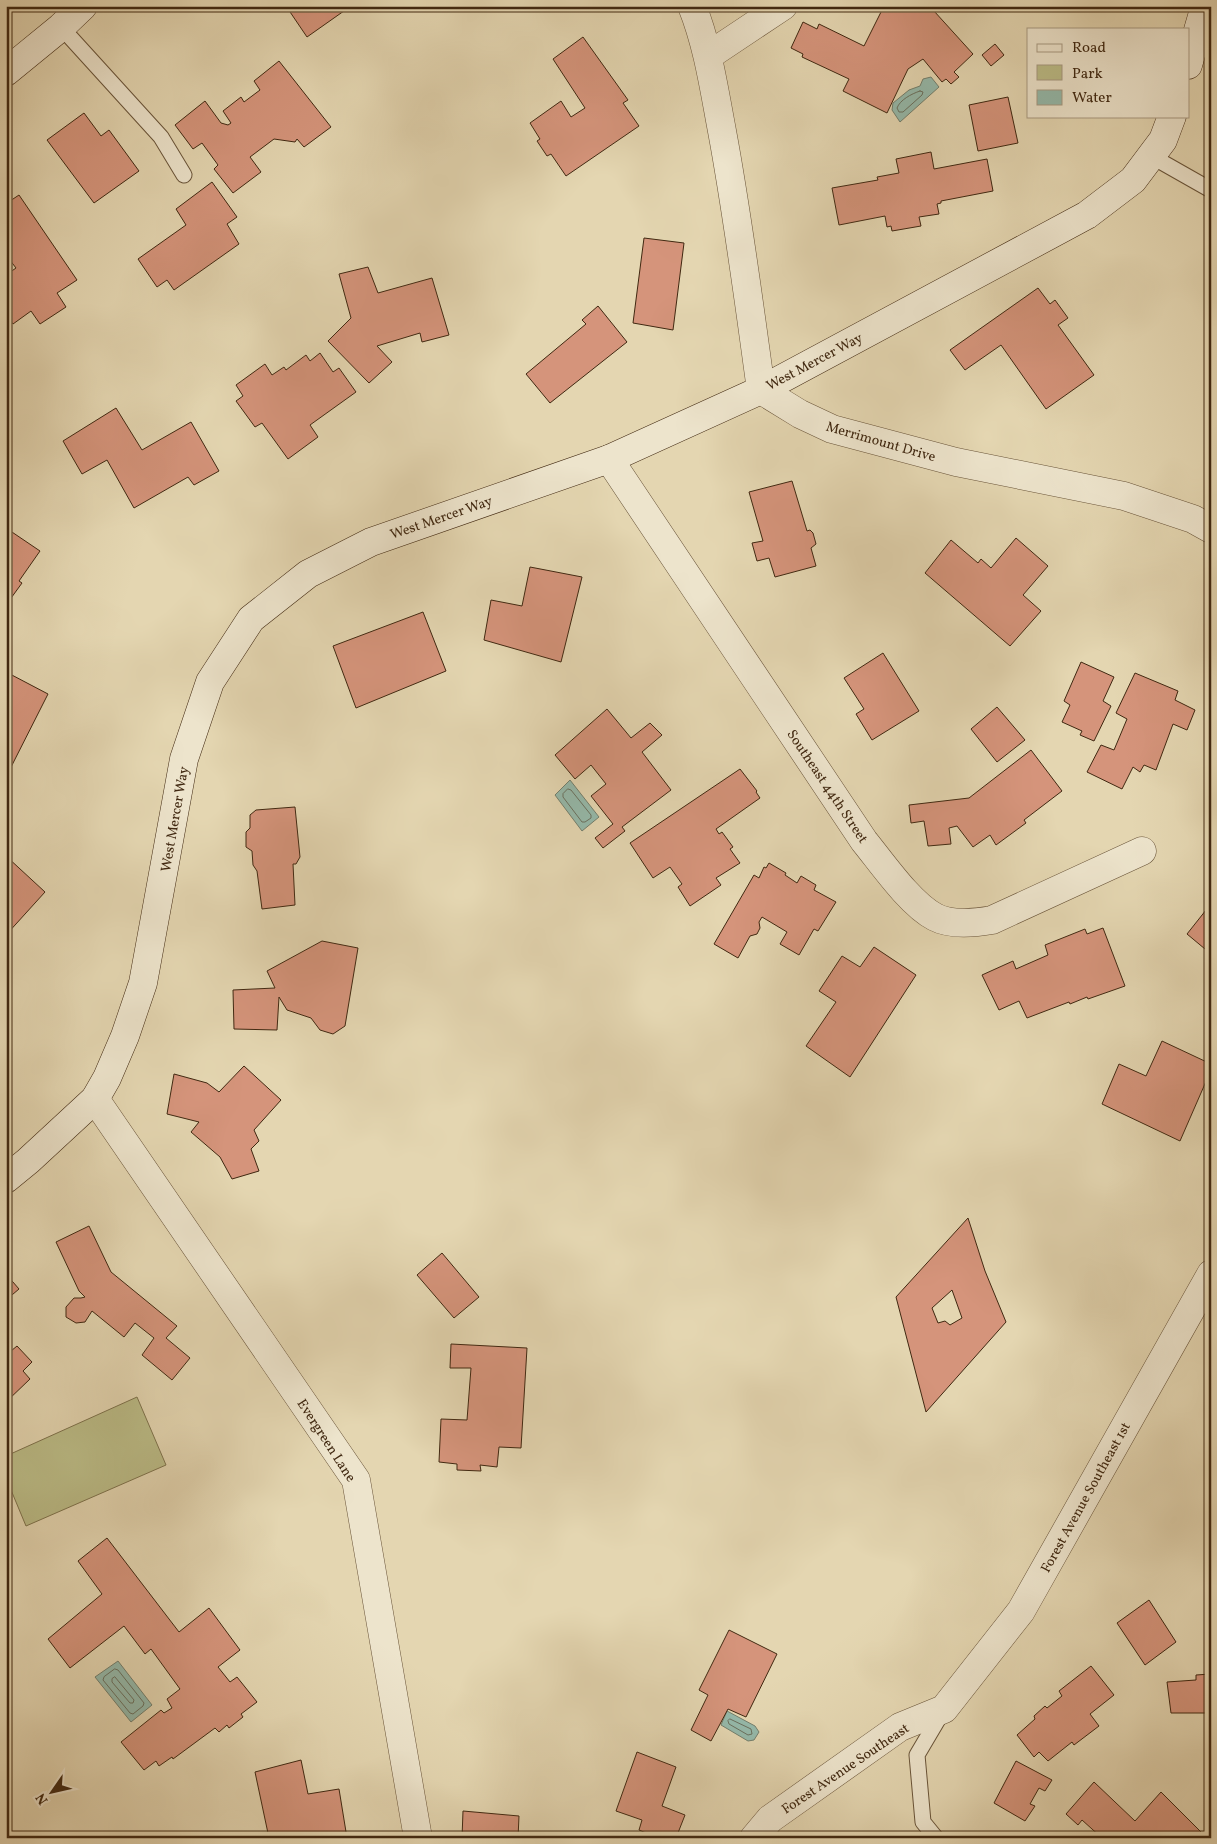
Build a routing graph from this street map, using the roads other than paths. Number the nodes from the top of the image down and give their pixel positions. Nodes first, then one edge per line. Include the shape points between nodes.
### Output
1 (83, 6) edge
2 (692, 6) edge
3 (783, 6) edge
4 (1205, 6) edge
5 (61, 27) junction
6 (708, 56) junction
7 (1190, 58) edge
8 (6, 72) edge
9 (1171, 118) edge
10 (1151, 156) junction
11 (184, 176) dead end
12 (1211, 190) edge
13 (761, 390) junction
14 (609, 458) junction
15 (1211, 529) edge
16 (1142, 851) dead end
17 (95, 1100) junction
18 (6, 1179) edge
19 (1211, 1274) edge
20 (944, 1709) junction
21 (418, 1838) edge
22 (754, 1838) edge
23 (936, 1838) edge

1 - 5 street
2 - 6 street
3 - 6 street
4 - 7 street
5 - 8 street
5 - 11 lane via 161,137
6 - 13 street
9 - 10 street, West Mercer Way via 1163,140
10 - 12 lane
10 - 13 street, West Mercer Way via 1132,180 1087,214
13 - 14 street, West Mercer Way
13 - 15 street, Merrimount Drive via 800,414 832,428 956,462 1124,496 1193,519
14 - 16 street, Southeast 44th Street via 864,841 908,896 935,918 966,924 992,920
14 - 17 street, West Mercer Way via 371,542 308,574 251,619 210,682 184,759 143,983 121,1045
17 - 18 street, West Mercer Way
17 - 21 street, Evergreen Lane via 356,1480
19 - 20 street, Forest Avenue Southeast 1st via 1021,1611
20 - 22 street, Forest Avenue Southeast via 900,1727 770,1819
20 - 23 lane via 917,1755 924,1822

